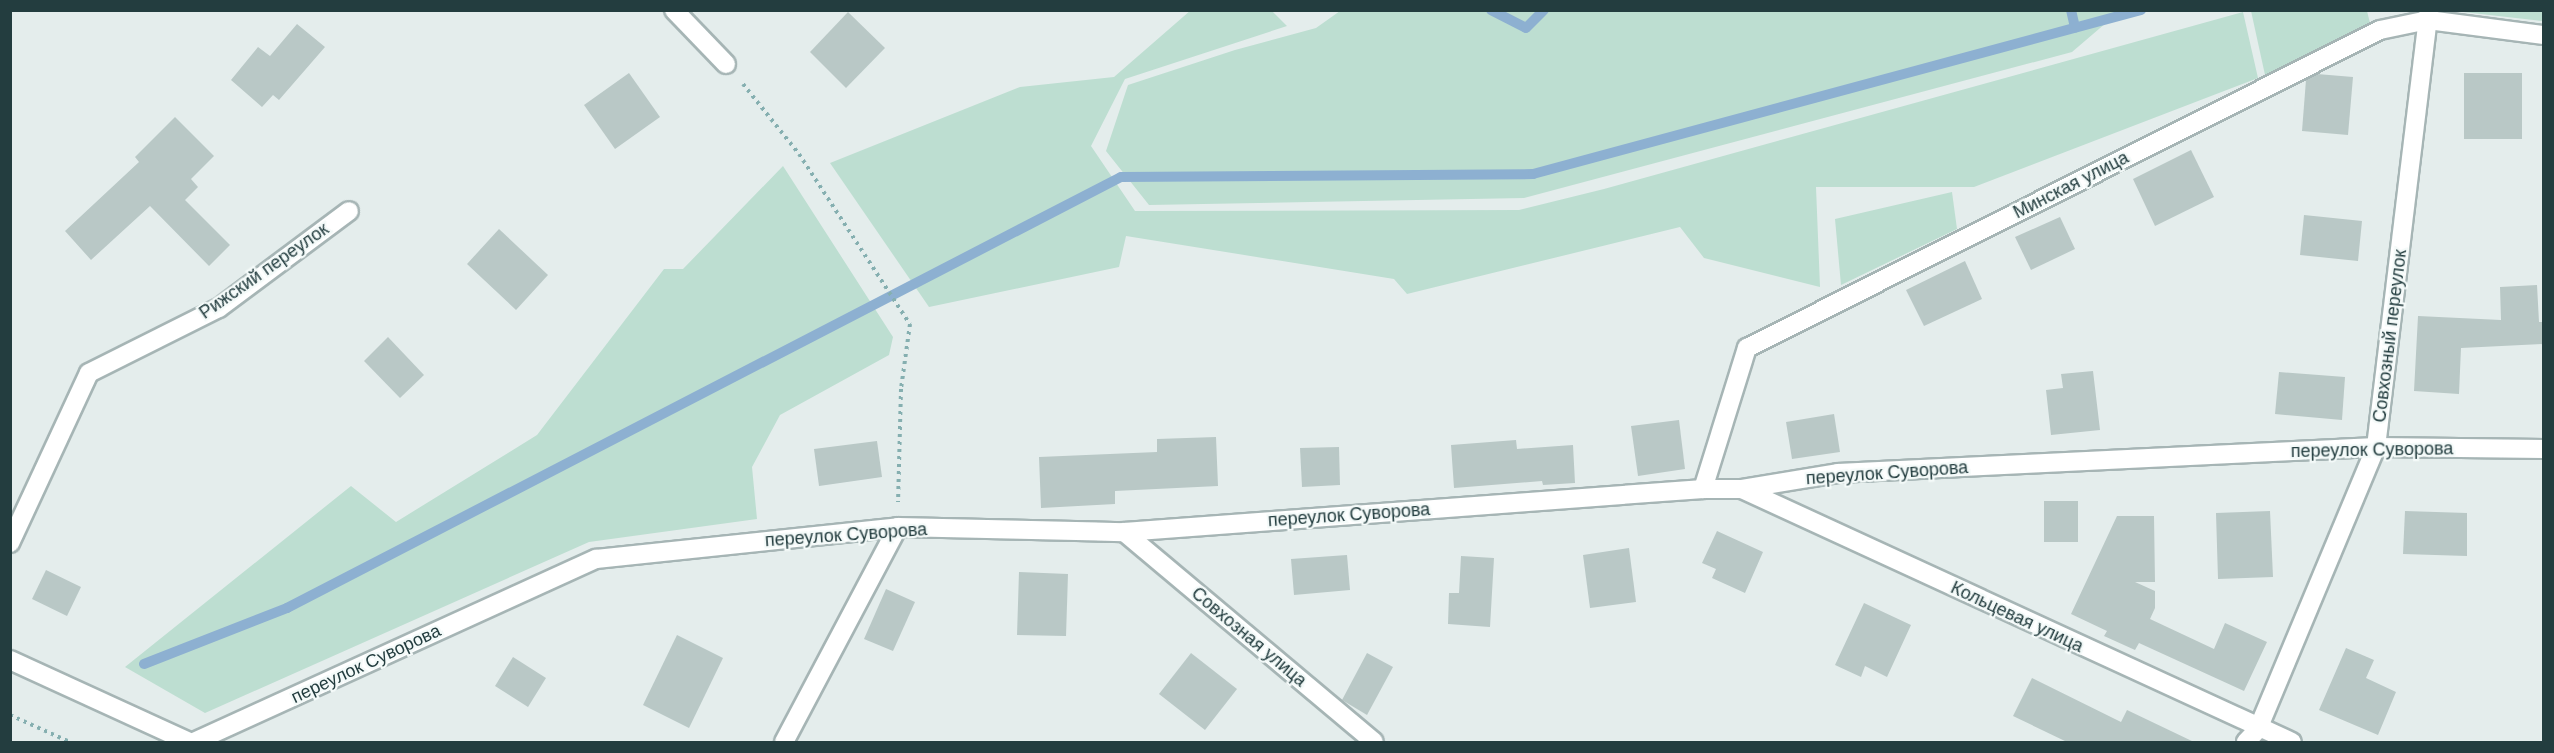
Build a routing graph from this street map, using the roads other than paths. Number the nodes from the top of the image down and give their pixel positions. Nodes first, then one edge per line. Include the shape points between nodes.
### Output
1 (674, 10) edge
2 (2428, 15) edge
3 (2544, 35) edge
4 (726, 64) road end
5 (349, 211) dead end
6 (2376, 447) junction
7 (2544, 449) edge
8 (1703, 489) junction
9 (1742, 489) junction
10 (898, 527) junction
11 (1124, 532) junction
12 (10, 543) edge
13 (10, 660) edge
14 (2258, 729) junction
15 (189, 742) edge
16 (194, 742) edge
17 (784, 742) edge
18 (1374, 742) edge
19 (2246, 742) edge
20 (2292, 742) edge

1 - 4 street
2 - 3 street, Минская улица
2 - 6 street, Совхозный переулок
2 - 8 street, Минская улица via 2380,30 1747,348
5 - 12 street, Рижский переулок via 219,308 88,373
6 - 7 street, переулок Суворова
6 - 9 street, переулок Суворова via 1838,473
6 - 14 street, Совхозный переулок
8 - 9 street, переулок Суворова
8 - 11 street, переулок Суворова
9 - 14 street, Кольцевая улица
10 - 11 street, переулок Суворова
10 - 16 street, переулок Суворова via 596,559
10 - 17 street
11 - 18 street, Совхозная улица
13 - 15 street
14 - 19 street, Совхозный переулок
14 - 20 street, Кольцевая улица

